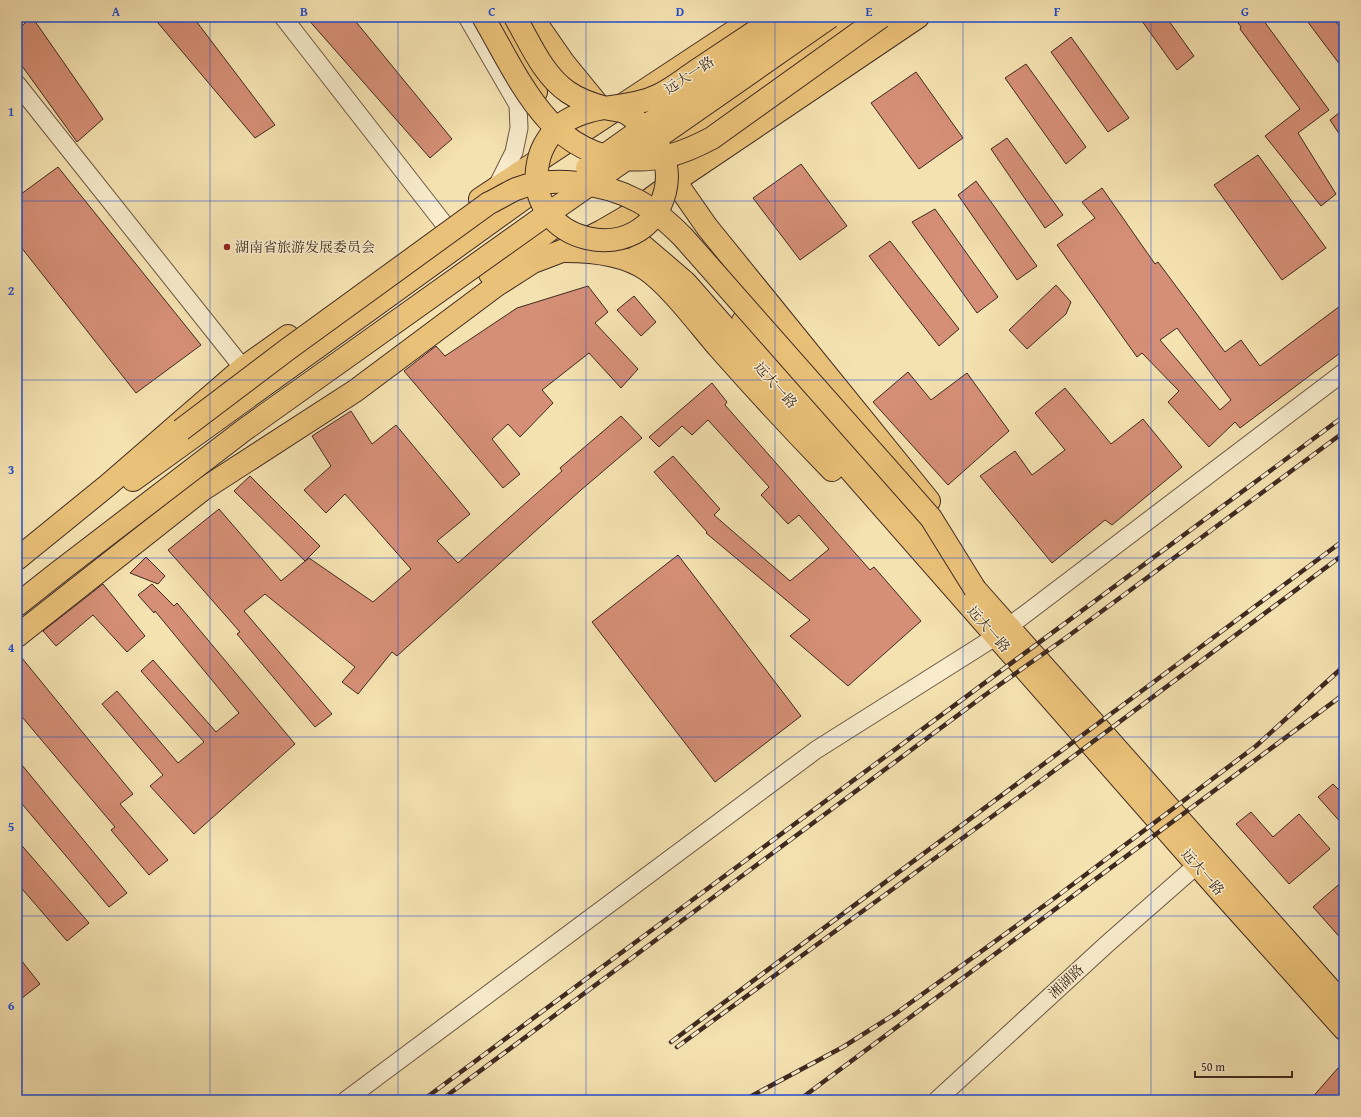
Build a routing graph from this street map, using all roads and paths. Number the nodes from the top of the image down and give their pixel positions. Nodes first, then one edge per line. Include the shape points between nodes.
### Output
1 (284, 17) edge
2 (467, 17) edge
3 (483, 17) edge
4 (496, 17) edge
5 (515, 17) edge
6 (532, 17) edge
7 (756, 17) edge
8 (777, 17) edge
9 (799, 17) edge
10 (830, 17) edge
11 (856, 17) edge
12 (881, 17) edge
13 (918, 17) edge
14 (17, 84) edge
15 (606, 112) junction
16 (547, 141) junction
17 (662, 150) junction
18 (675, 181) junction
19 (496, 188) junction
20 (538, 188) junction
21 (660, 205) junction
22 (445, 224) junction
23 (558, 224) junction
24 (630, 235) junction
25 (562, 251) junction
26 (243, 368) junction
27 (1344, 372) edge
28 (278, 434) junction
29 (108, 485) junction
30 (73, 514) junction
31 (923, 553) junction
32 (17, 559) edge
33 (17, 587) edge
34 (975, 589) junction
35 (17, 605) edge
36 (1002, 628) junction
37 (17, 636) edge
38 (1197, 865) junction
39 (1344, 1005) edge
40 (1344, 1029) edge
41 (346, 1100) edge
42 (937, 1100) edge

1 - 22 street
2 - 19 street via 518,105 519,128 514,152
3 - 12 main road, bridge via 528,94 558,130 589,151 607,158 650,160 689,150 712,138
4 - 16 main road, bridge via 537,93 544,115
5 - 15 main road, 远大一路, bridge via 546,70 568,92
6 - 15 main road via 564,63
7 - 15 main road
8 - 15 main road, 远大一路, bridge via 660,95
9 - 33 main road, bridge via 235,420
10 - 35 main road, bridge via 244,430
11 - 17 main road
13 - 18 main road
14 - 26 street
15 - 16 main road, bridge via 579,115 566,121
15 - 17 main road, bridge via 626,112 646,128
15 - 19 main road
16 - 20 main road, bridge via 538,163
17 - 21 main road, bridge via 667,178
18 - 25 main road via 626,217
18 - 36 main road via 707,227 933,506
19 - 22 main road
20 - 23 main road, bridge via 545,207
20 - 30 main road via 111,496
21 - 24 main road, bridge via 642,227
21 - 34 main road, 远大一路, bridge via 695,265
22 - 26 main road
23 - 24 main road, bridge via 580,237 592,240 618,239
23 - 28 main road
24 - 31 main road, 远大一路 via 685,282
25 - 28 main road via 533,262 497,285 355,391
25 - 31 main road via 604,254 628,260 646,270 672,295 776,413 852,490
26 - 29 main road
27 - 36 street
28 - 37 main road via 202,490
29 - 30 main road
29 - 34 main road, bridge via 288,349 489,203 517,189 548,183 576,182 637,200 660,215 683,237 931,518
30 - 32 main road
31 - 36 main road, 远大一路
34 - 36 main road, 远大一路
36 - 38 main road, 远大一路
36 - 39 main road, 远大一路
36 - 41 street via 816,750
38 - 40 main road, 远大一路
38 - 42 street, 湘湖路

